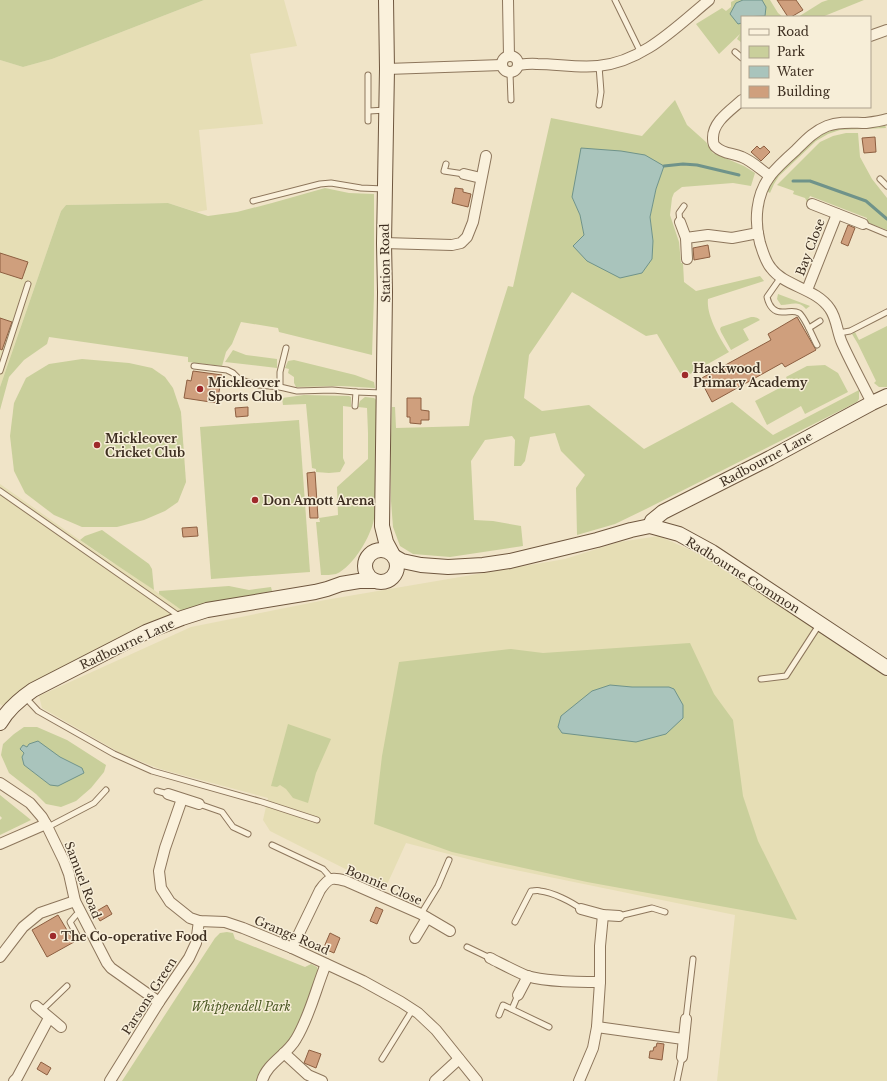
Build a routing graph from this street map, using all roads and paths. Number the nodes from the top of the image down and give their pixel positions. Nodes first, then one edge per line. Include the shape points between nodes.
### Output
1 (386, 0) edge
2 (508, 0) edge
3 (615, 0) edge
4 (709, 0) edge
5 (887, 30) edge
6 (871, 36) edge
7 (641, 52) junction
8 (735, 52) dead end
9 (510, 56) junction
10 (741, 57) edge
11 (502, 65) junction
12 (518, 65) junction
13 (598, 66) junction
14 (387, 69) junction
15 (510, 73) junction
16 (368, 75) dead end
17 (511, 100) dead end
18 (741, 101) edge
19 (600, 105) dead end
20 (386, 110) junction
21 (368, 111) junction
22 (887, 120) edge
23 (368, 122) dead end
24 (486, 156) dead end
25 (446, 164) dead end
26 (464, 174) joint
27 (770, 176) junction
28 (482, 178) junction
29 (880, 179) dead end
30 (887, 186) edge
31 (385, 188) junction
32 (253, 201) dead end
33 (812, 204) dead end
34 (684, 206) dead end
35 (837, 214) junction
36 (680, 222) joint
37 (863, 224) joint
38 (758, 233) junction
39 (887, 234) edge
40 (686, 238) junction
41 (384, 243) junction
42 (687, 259) dead end
43 (781, 277) junction
44 (28, 284) dead end
45 (807, 290) junction
46 (887, 312) edge
47 (820, 321) dead end
48 (809, 328) junction
49 (839, 333) junction
50 (817, 345) dead end
51 (286, 348) dead end
52 (194, 366) dead end
53 (0, 371) edge
54 (280, 387) junction
55 (356, 392) junction
56 (384, 393) junction
57 (887, 396) edge
58 (872, 403) junction
59 (355, 406) dead end
60 (0, 491) edge
61 (382, 526) junction
62 (650, 526) junction
63 (368, 556) junction
64 (394, 556) junction
65 (421, 565) junction
66 (392, 578) junction
67 (375, 581) junction
68 (341, 584) junction
69 (182, 618) junction
70 (820, 624) junction
71 (887, 668) edge
72 (761, 679) dead end
73 (24, 696) junction
74 (0, 723) edge
75 (0, 784) edge
76 (106, 790) dead end
77 (157, 791) dead end
78 (168, 794) joint
79 (182, 799) junction
80 (199, 804) joint
81 (317, 820) dead end
82 (47, 825) junction
83 (248, 834) dead end
84 (0, 844) edge
85 (272, 845) dead end
86 (449, 860) dead end
87 (331, 878) junction
88 (75, 901) junction
89 (581, 909) joint
90 (80, 912) junction
91 (665, 912) dead end
92 (604, 915) junction
93 (424, 916) junction
94 (618, 916) joint
95 (199, 921) junction
96 (515, 922) dead end
97 (450, 931) dead end
98 (78, 937) dead end
99 (415, 938) dead end
100 (466, 947) dead end
101 (292, 948) junction
102 (0, 957) edge
103 (490, 958) joint
104 (693, 959) dead end
105 (326, 964) junction
106 (528, 976) junction
107 (600, 982) junction
108 (67, 986) dead end
109 (518, 995) joint
110 (159, 1002) junction
111 (39, 1008) joint
112 (413, 1009) junction
113 (512, 1009) junction
114 (499, 1015) dead end
115 (49, 1018) junction
116 (686, 1019) joint
117 (61, 1027) dead end
118 (550, 1027) dead end
119 (597, 1027) junction
120 (683, 1039) junction
121 (284, 1054) junction
122 (682, 1057) joint
123 (382, 1059) dead end
124 (459, 1059) junction
125 (18, 1080) edge
126 (110, 1081) edge
127 (262, 1081) edge
128 (322, 1081) edge
129 (435, 1081) edge
130 (477, 1081) edge
131 (579, 1081) edge
132 (677, 1081) edge

1 - 14 main road, Station Road
2 - 9 street
3 - 7 lane
4 - 7 street via 664,37
5 - 6 street
7 - 13 street via 617,62
8 - 10 lane
9 - 11 street via 504,59
9 - 12 street via 515,57
11 - 14 street
11 - 15 street via 503,70
12 - 13 street
12 - 15 street via 515,71
13 - 19 lane
14 - 20 main road, Station Road
15 - 17 lane
16 - 21 lane
18 - 27 street via 716,126 713,144 723,152 742,157
20 - 21 lane
20 - 31 main road, Station Road
21 - 23 lane
22 - 27 street via 836,123 825,127 814,133
24 - 28 street
25 - 26 lane via 444,171
26 - 28 street
27 - 38 street via 758,204
28 - 41 street via 473,222 468,237 461,243
29 - 30 lane
31 - 32 lane via 325,183
31 - 41 main road, Station Road
33 - 35 street, Bay Close
34 - 36 lane via 679,214
35 - 37 street, Bay Close
35 - 45 street, Bay Close
36 - 40 street
37 - 39 lane, Bay Close
38 - 40 street via 732,238 708,235
38 - 43 street via 765,259 771,269
40 - 42 street
41 - 56 main road, Station Road
43 - 45 street
43 - 48 lane via 767,297 768,304 782,313 797,312
44 - 53 lane
45 - 49 street via 830,308
46 - 49 lane via 850,331
47 - 48 lane
48 - 50 lane
49 - 58 street
51 - 54 lane via 280,372
52 - 54 lane via 226,370 240,380
54 - 55 lane via 297,391
55 - 56 lane
55 - 59 lane
56 - 61 main road, Station Road
57 - 58 main road, Radbourne Lane
58 - 62 main road, Radbourne Lane via 663,512
60 - 69 lane
61 - 63 main road, Station Road via 378,541
61 - 64 main road, Station Road via 386,542
62 - 65 main road, Radbourne Common via 510,561 448,567
62 - 70 main road, Radbourne Common via 679,534 712,552
63 - 64 main road via 379,550
63 - 67 main road via 365,569
63 - 68 main road, Radbourne Lane via 356,572
64 - 65 main road, Radbourne Common via 402,561
64 - 66 main road via 397,570
65 - 66 main road, Radbourne Common
66 - 67 main road via 384,582
67 - 68 main road, Radbourne Lane
68 - 69 main road, Radbourne Lane via 315,592 207,610
69 - 73 main road, Radbourne Lane via 146,632
70 - 71 main road, Radbourne Common
70 - 72 lane via 786,676
73 - 74 main road, Radbourne Lane via 8,710
73 - 81 lane via 38,711 114,754 152,772
75 - 82 street, Samuel Road via 30,803
76 - 82 lane via 94,803
77 - 78 lane
78 - 79 street
79 - 80 street
79 - 95 street, Grange Road via 159,871 161,888 170,902 190,918
80 - 83 lane via 222,812 233,826
82 - 84 street
82 - 88 street, Samuel Road via 69,874
85 - 87 lane, Bonnie Close via 324,869
86 - 93 lane
87 - 93 street, Bonnie Close via 346,881
87 - 101 street, Bonnie Close via 320,890
88 - 90 street, Samuel Road
88 - 102 street via 40,913 23,926
89 - 92 street
89 - 96 lane via 560,897 540,890 531,891
90 - 98 lane via 70,922
90 - 110 street, Samuel Road via 111,968
91 - 94 lane via 652,908
92 - 94 street
92 - 107 street via 600,946
93 - 97 street, Bonnie Close
93 - 99 street, Bonnie Close
95 - 101 street, Grange Road via 225,922
95 - 110 street, Parsons Green via 196,943 189,958
100 - 103 lane
101 - 105 street, Grange Road
103 - 106 street
104 - 116 lane
105 - 112 street, Grange Road
105 - 121 street via 303,1026
106 - 107 street
106 - 109 street
107 - 119 street
108 - 111 lane
109 - 113 lane
110 - 126 street, Parsons Green
111 - 115 street
112 - 123 lane
112 - 124 street, Grange Road via 436,1030
113 - 114 lane via 503,1006
113 - 118 lane
115 - 117 street
115 - 125 street
116 - 120 street
119 - 120 street
119 - 131 street via 593,1048
120 - 122 street
121 - 127 street via 271,1064
121 - 128 street via 308,1075
122 - 132 lane
124 - 129 street
124 - 130 street, Grange Road

